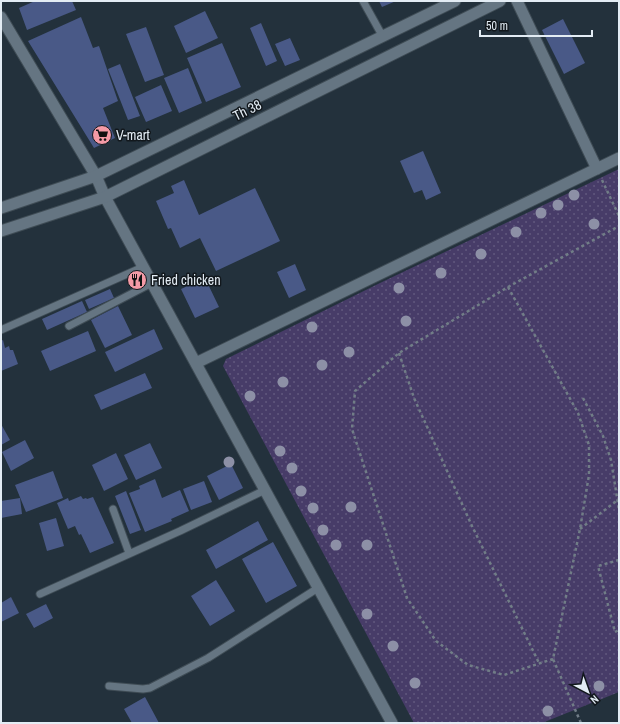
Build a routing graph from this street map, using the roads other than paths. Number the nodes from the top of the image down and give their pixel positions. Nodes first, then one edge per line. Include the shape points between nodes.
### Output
1 (363, 1) edge
2 (456, 1) edge
3 (500, 1) edge
4 (517, 1) edge
5 (1, 17) edge
6 (382, 37) junction
7 (619, 158) edge
8 (597, 169) junction
9 (96, 176) junction
10 (105, 197) junction
11 (1, 208) edge
12 (1, 231) edge
13 (144, 267) junction
14 (152, 283) junction
15 (69, 326) dead end
16 (1, 330) edge
17 (196, 363) junction
18 (265, 490) junction
19 (114, 509) dead end
20 (129, 553) junction
21 (318, 588) junction
22 (40, 594) dead end
23 (109, 686) dead end
24 (392, 723) edge

1 - 6 lane
2 - 6 street, Th 38
3 - 10 street, Th 38
4 - 8 street
5 - 9 street
6 - 9 street, Th 38
7 - 8 street
8 - 17 street
9 - 10 street
9 - 11 street, Th 38
10 - 12 street, Th 38
10 - 13 street
13 - 14 street
13 - 16 lane
14 - 15 lane
14 - 17 street
17 - 18 street
18 - 20 lane
18 - 21 street
19 - 20 lane
20 - 22 lane
21 - 23 lane via 208,658 150,688 143,690
21 - 24 street

